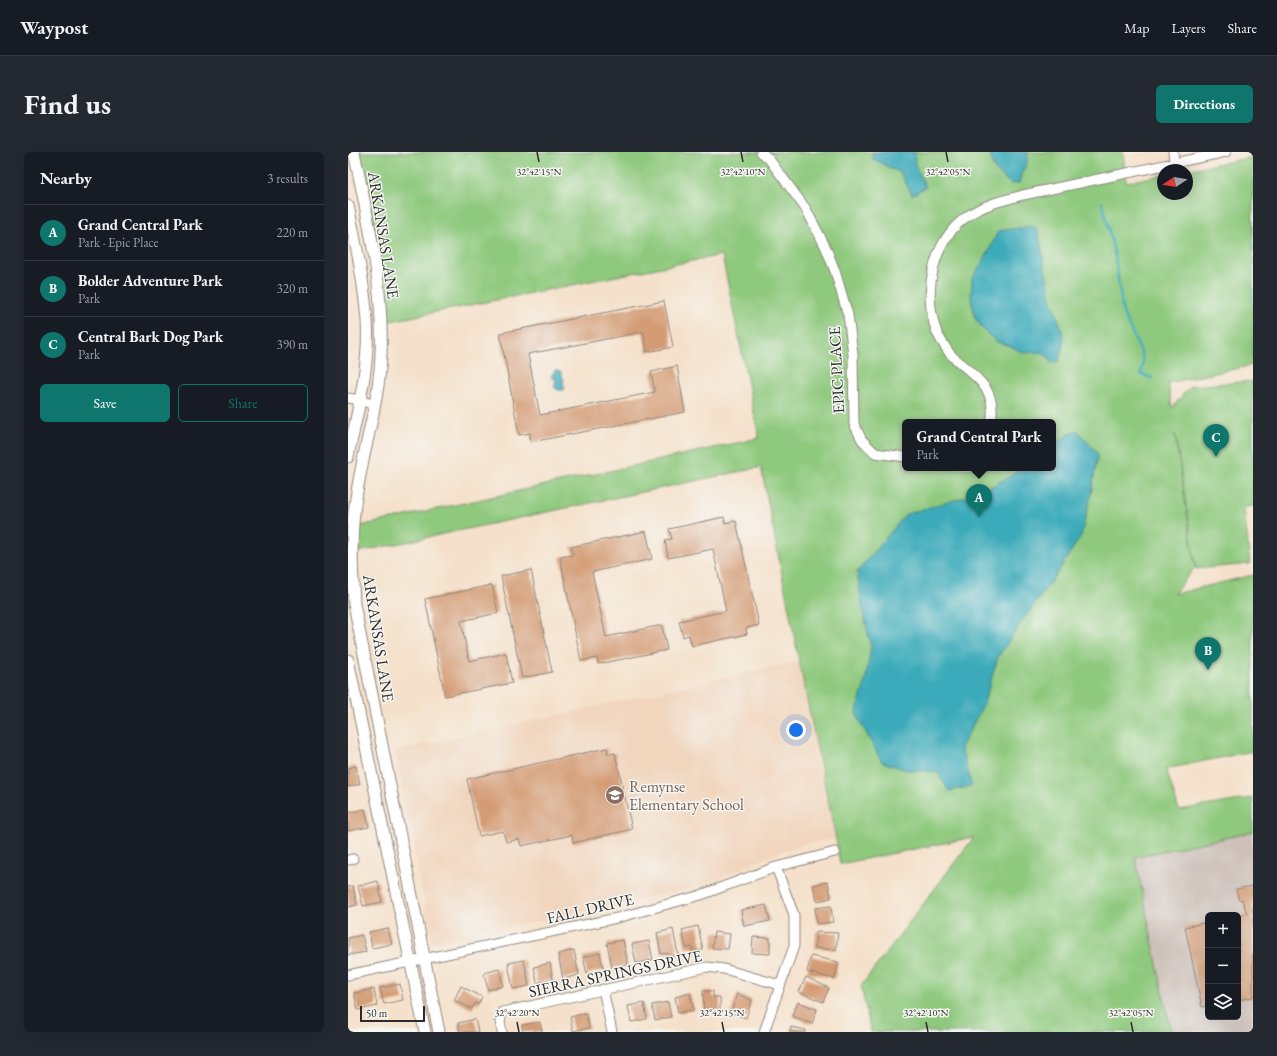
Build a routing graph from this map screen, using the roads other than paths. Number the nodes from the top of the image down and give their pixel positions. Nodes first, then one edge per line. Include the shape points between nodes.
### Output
1 (354, 152) edge
2 (761, 152) edge
3 (1173, 152) edge
4 (1225, 152) edge
5 (1174, 163) junction
6 (348, 206) edge
7 (348, 398) edge
8 (360, 400) junction
9 (374, 405) junction
10 (991, 419) edge
11 (348, 457) edge
12 (902, 457) edge
13 (352, 609) edge
14 (348, 660) edge
15 (835, 852) dead end
16 (776, 867) junction
17 (424, 959) junction
18 (410, 962) junction
19 (348, 975) edge
20 (780, 985) junction
21 (603, 989) junction
22 (424, 1032) edge
23 (439, 1032) edge
24 (502, 1032) edge
25 (612, 1032) edge
26 (764, 1032) edge

1 - 9 main road, ARKANSAS LANE via 380,300 381,355 379,384
2 - 12 street, EPIC PLACE via 806,209 835,271 848,315 853,354 854,424 862,440 875,453
3 - 5 street
4 - 5 street
5 - 10 street via 991,204 970,214 945,239 932,270 931,311 938,333 949,354 981,380 987,389 992,406
6 - 8 main road, ARKANSAS LANE via 359,260 367,322 366,360
7 - 8 street
8 - 9 street
8 - 11 main road, ARKANSAS LANE
9 - 13 main road, ARKANSAS LANE via 352,524
13 - 17 main road, ARKANSAS LANE
14 - 18 main road, ARKANSAS LANE
15 - 16 street, FALL DRIVE
16 - 17 street, FALL DRIVE via 701,895 617,918
16 - 20 street via 794,915 794,946
17 - 18 street, FALL DRIVE
17 - 23 main road, ARKANSAS LANE
18 - 19 street, FALL DRIVE
18 - 22 main road, ARKANSAS LANE
20 - 21 street, SIERRA SPRINGS DRIVE via 724,969 707,967
20 - 26 street
21 - 24 street, SIERRA SPRINGS DRIVE via 502,1012
21 - 25 street

